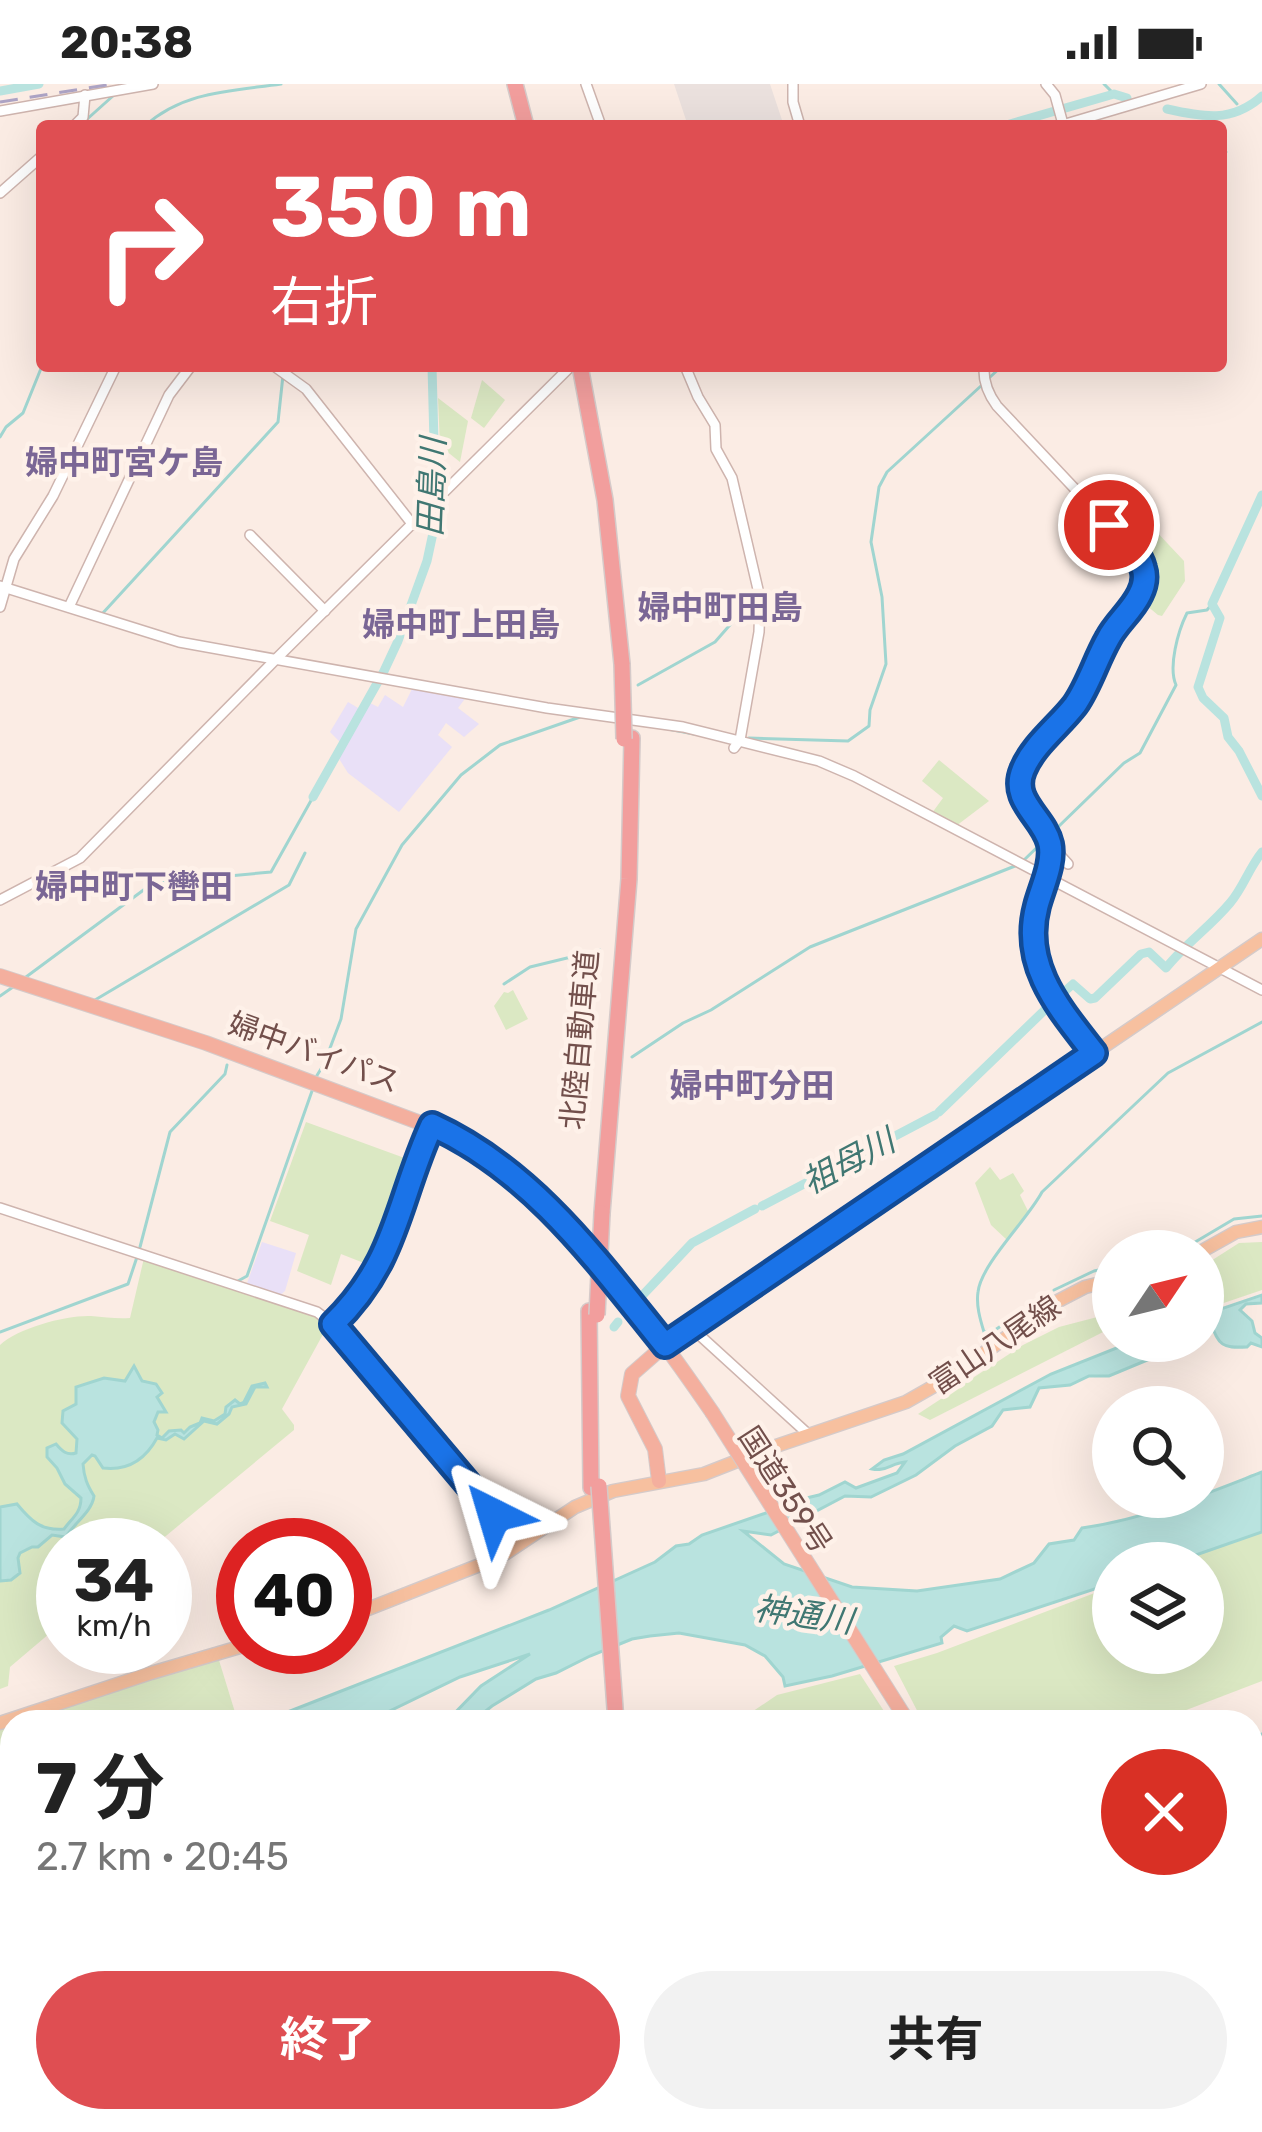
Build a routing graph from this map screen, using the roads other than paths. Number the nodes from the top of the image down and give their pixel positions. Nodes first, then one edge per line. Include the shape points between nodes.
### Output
1 (153, 84) edge
2 (511, 84) edge
3 (586, 84) edge
4 (793, 84) edge
5 (1046, 84) edge
6 (1202, 84) edge
7 (86, 95) junction
8 (0, 111) edge
9 (1060, 117) edge
10 (80, 120) edge
11 (520, 120) edge
12 (599, 120) edge
13 (798, 120) edge
14 (36, 161) edge
15 (0, 193) edge
16 (113, 372) edge
17 (186, 372) edge
18 (286, 372) edge
19 (574, 372) edge
20 (582, 372) edge
21 (688, 372) edge
22 (984, 372) edge
23 (412, 524) junction
24 (250, 536) dead end
25 (3, 587) edge
26 (0, 607) edge
27 (69, 608) junction
28 (325, 610) junction
29 (276, 659) junction
30 (737, 744) junction
31 (1051, 851) junction
32 (1068, 864) dead end
33 (1045, 876) junction
34 (0, 900) edge
35 (1262, 943) edge
36 (1223, 969) junction
37 (0, 979) edge
38 (1262, 990) edge
39 (1094, 1053) junction
40 (431, 1128) junction
41 (0, 1208) edge
42 (1262, 1227) edge
43 (1224, 1239) edge
44 (1092, 1285) edge
45 (333, 1324) junction
46 (695, 1331) junction
47 (662, 1351) junction
48 (808, 1435) junction
49 (659, 1481) junction
50 (512, 1538) dead end
51 (372, 1607) edge
52 (216, 1654) edge
53 (39, 1710) edge
54 (610, 1710) edge
55 (897, 1710) edge

1 - 7 street
2 - 11 highway
3 - 12 street
4 - 13 street
5 - 9 street
6 - 9 street
7 - 8 street
7 - 10 street
14 - 15 street
16 - 25 street
17 - 27 street
18 - 23 street
19 - 23 street
20 - 54 highway, 北陸自動車道, bridge via 614,533 631,833 593,1313
21 - 30 street via 732,478 760,598
22 - 31 street via 997,406 1144,570 1142,589 1076,704 1023,768 1025,804
23 - 28 street
24 - 28 street
25 - 26 street
25 - 27 street
27 - 29 street via 179,642
28 - 29 street
29 - 30 street via 682,727
29 - 34 street via 80,858
30 - 33 street via 820,761
31 - 32 street
31 - 33 street
33 - 36 street
33 - 39 street via 1034,952 1052,999
35 - 36 main road
36 - 38 street
36 - 39 main road
36 - 46 main road
37 - 40 highway, 婦中バイパス
39 - 47 main road
40 - 45 street via 375,1274
40 - 47 highway, 婦中バイパス via 546,1209
41 - 45 street via 283,1300
42 - 43 main road
44 - 48 main road, 富山八尾線 via 906,1402
45 - 50 street
46 - 47 main road
46 - 48 street
47 - 49 highway via 632,1374 628,1396 655,1449
47 - 55 highway, 国道359号, bridge
48 - 49 main road, 富山八尾線 via 704,1474
49 - 51 main road, 富山八尾線 via 575,1507 500,1557
52 - 53 main road

